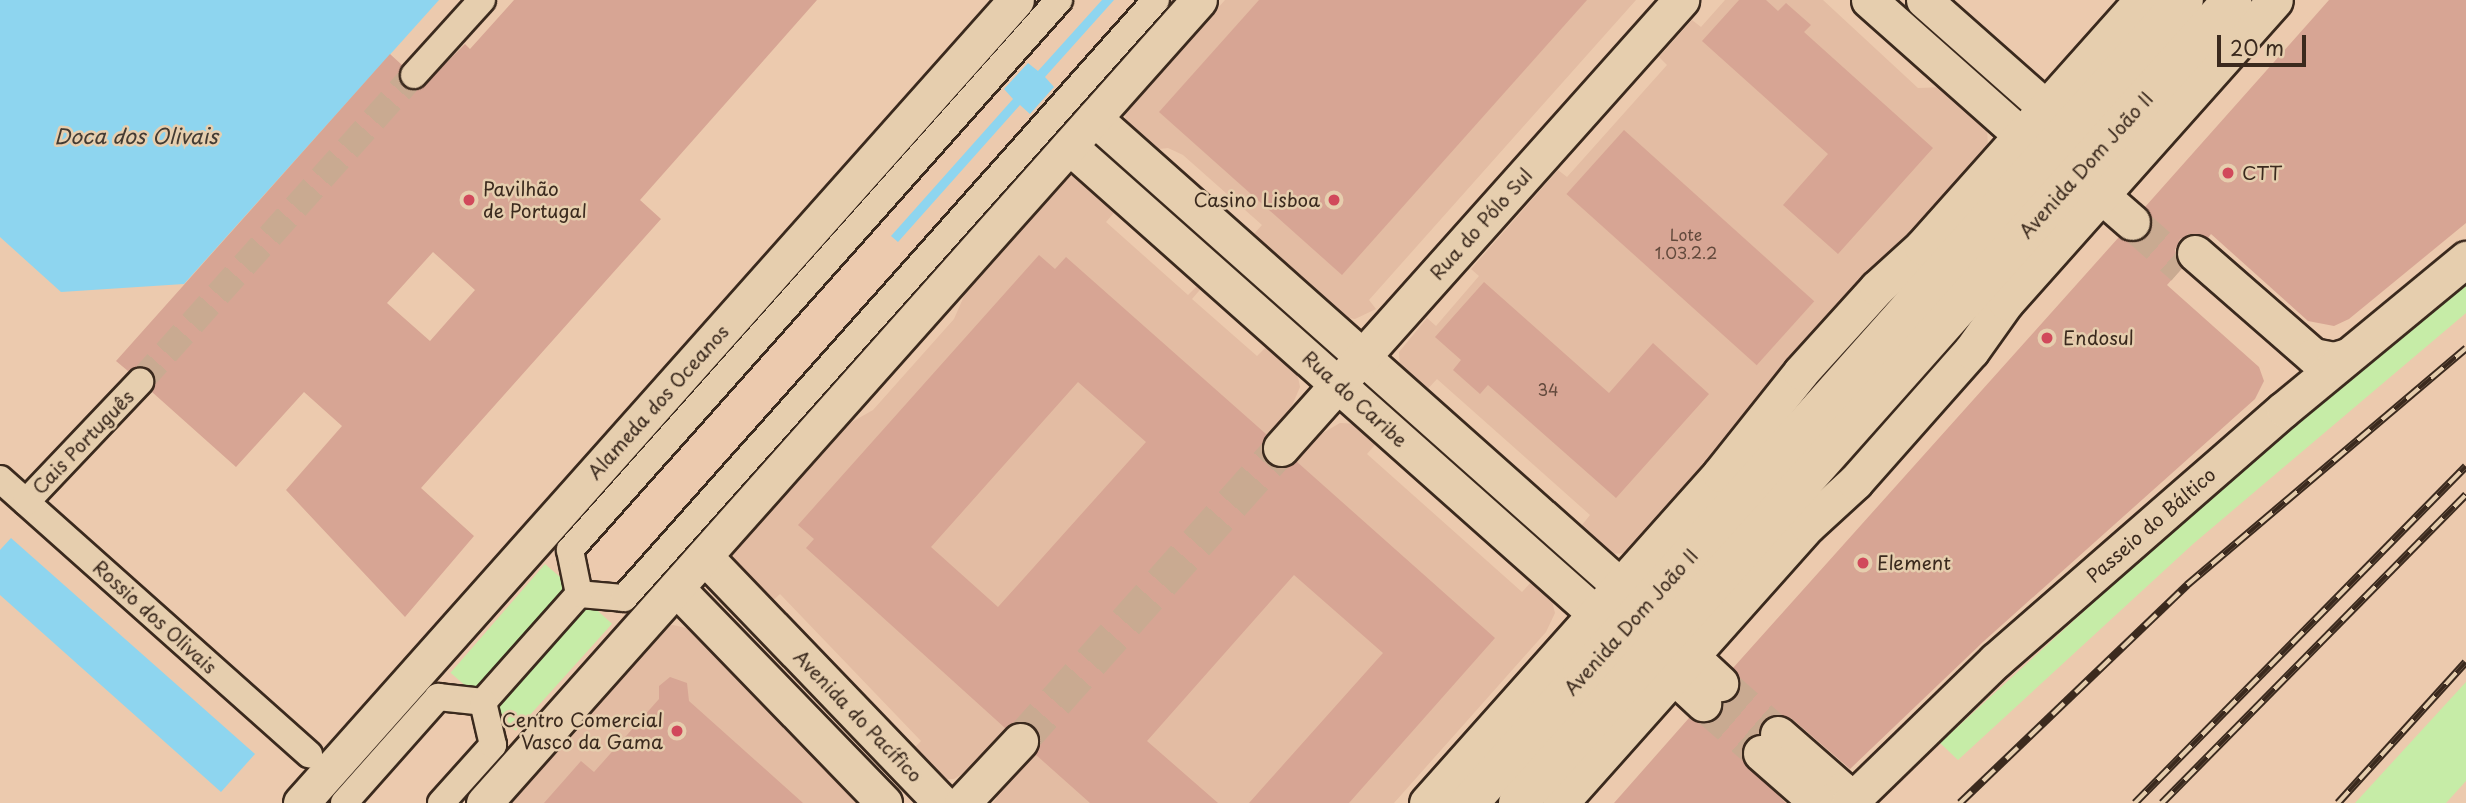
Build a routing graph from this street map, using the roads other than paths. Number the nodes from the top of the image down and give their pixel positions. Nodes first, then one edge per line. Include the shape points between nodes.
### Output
1 (482, 0) edge
2 (1016, 0) edge
3 (1059, 0) edge
4 (1156, 0) edge
5 (1199, 0) edge
6 (1681, 0) edge
7 (1869, 0) edge
8 (1924, 0) edge
9 (2142, 0) edge
10 (2184, 0) edge
11 (2232, 0) edge
12 (2275, 0) edge
13 (414, 75) tunnel mouth
14 (2046, 108) junction
15 (1094, 118) junction
16 (2021, 135) junction
17 (1069, 146) junction
18 (1138, 158) junction
19 (1114, 185) junction
20 (2108, 188) junction
21 (2138, 215) tunnel mouth
22 (1922, 247) junction
23 (2466, 259) edge
24 (2006, 302) junction
25 (1926, 317) junction
26 (2347, 356) junction
27 (1362, 357) junction
28 (140, 382) tunnel mouth
29 (1338, 384) junction
30 (2284, 409) junction
31 (1281, 448) tunnel mouth
32 (1806, 452) junction
33 (1720, 474) junction
34 (0, 479) edge
35 (26, 502) junction
36 (1808, 525) junction
37 (704, 556) junction
38 (1620, 586) junction
39 (676, 588) junction
40 (579, 594) junction
41 (1596, 614) junction
42 (774, 629) junction
43 (743, 658) junction
44 (1682, 666) junction
45 (1712, 693) tunnel mouth
46 (483, 702) junction
47 (1020, 741) tunnel mouth
48 (309, 754) dead end
49 (301, 803) edge
50 (344, 803) edge
51 (441, 803) edge
52 (484, 803) edge
53 (884, 803) edge
54 (942, 803) edge
55 (962, 803) edge
56 (1427, 803) edge
57 (1469, 803) edge
58 (1518, 803) edge
59 (1560, 803) edge
60 (1818, 803) edge
61 (1846, 803) edge

1 - 13 street
2 - 49 street, Alameda dos Oceanos
3 - 40 street, Alameda dos Oceanos via 570,550
4 - 40 street via 624,598
5 - 15 street
6 - 27 street, Rua do Pólo Sul
7 - 16 street
8 - 14 street
9 - 14 street, Avenida Dom João II
10 - 25 main road, Avenida Dom João II
11 - 25 main road, Avenida Dom João II
12 - 20 street, Avenida Dom João II
14 - 16 street, Avenida Dom João II
15 - 17 street
15 - 18 street, Rua do Caribe
16 - 22 street, Avenida Dom João II
17 - 19 street, Rua do Caribe
17 - 37 street
18 - 19 street
18 - 27 street, Rua do Caribe
19 - 29 street, Rua do Caribe
20 - 21 street
20 - 24 street, Avenida Dom João II
22 - 25 street
22 - 33 street, Avenida Dom João II via 1826,344
23 - 26 street, Passeio do Báltico
24 - 25 street, Avenida Dom João II
24 - 36 street, Avenida Dom João II via 1964,360 1855,482
25 - 32 main road, Avenida Dom João II
26 - 30 street, Passeio do Báltico
26 - 30 street via 2334,360 2313,356 2189,260 2286,362 2293,387
27 - 29 street, Rua do Pólo Sul
27 - 38 street, Rua do Caribe
28 - 35 street, Cais Português
29 - 31 street, Rua do Pólo Sul
29 - 41 street, Rua do Caribe
30 - 61 street, Passeio do Báltico via 1995,661
32 - 33 street, Avenida Dom João II
32 - 36 street
32 - 57 main road, Avenida Dom João II
32 - 58 main road, Avenida Dom João II
33 - 38 street, Avenida Dom João II
34 - 35 street, Rossio dos Olivais
35 - 48 street, Rossio dos Olivais
36 - 44 street, Avenida Dom João II
37 - 39 street
37 - 42 street, Avenida do Pacífico
38 - 41 street, Avenida Dom João II
39 - 43 street
39 - 52 street
40 - 46 street
41 - 56 street, Avenida Dom João II
42 - 43 street
42 - 54 street, Avenida do Pacífico
43 - 53 street
44 - 45 street
44 - 59 street, Avenida Dom João II
46 - 50 street via 438,697
46 - 51 street via 493,745
47 - 55 street
60 - 61 street via 1770,744 1842,790

